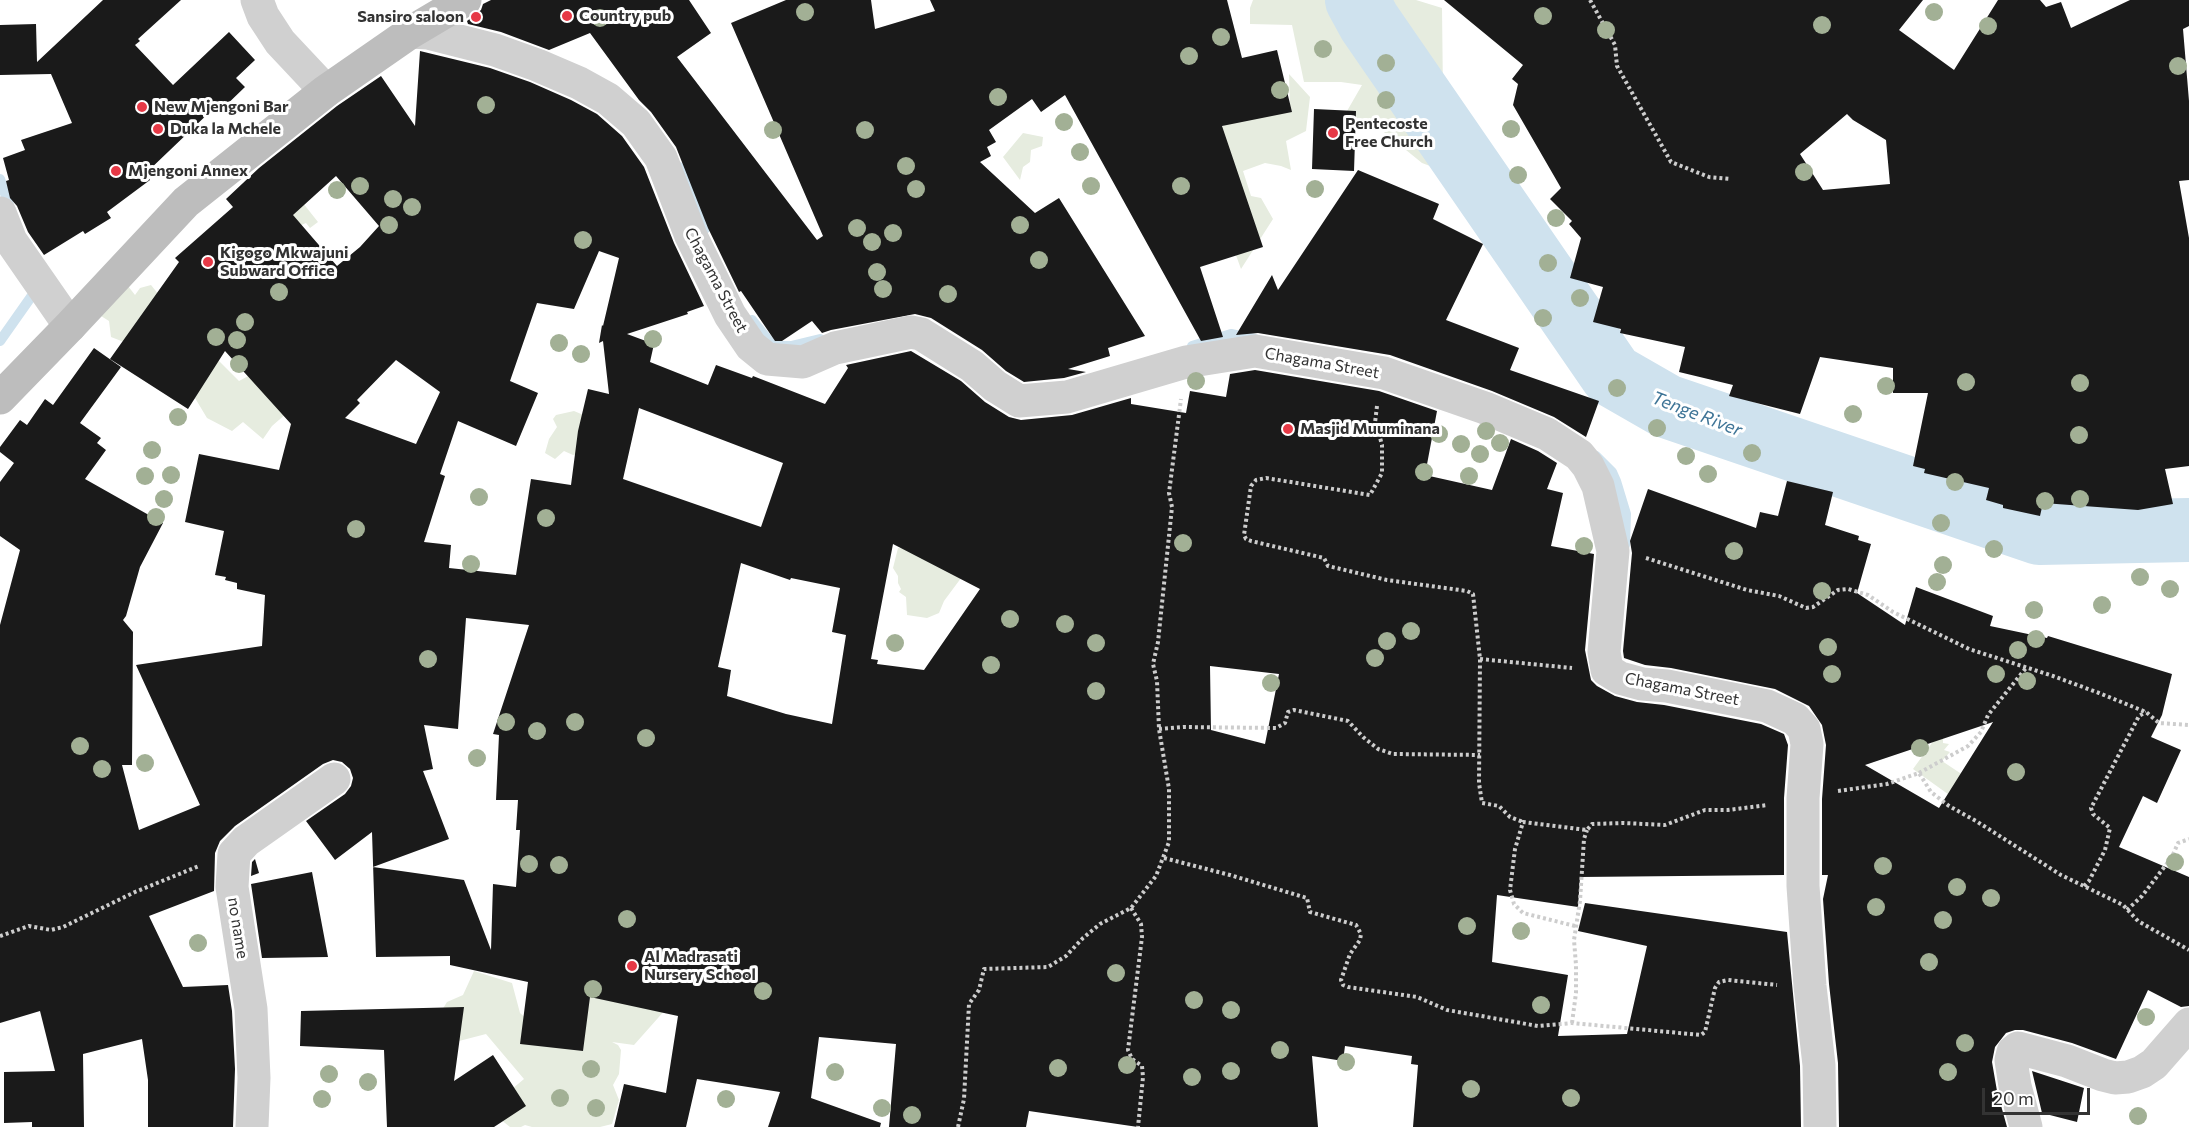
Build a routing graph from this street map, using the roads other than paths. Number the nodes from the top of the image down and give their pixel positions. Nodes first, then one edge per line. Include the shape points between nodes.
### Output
1 (257, 0) edge
2 (465, 0) edge
3 (411, 33) junction
4 (326, 91) junction
5 (0, 213) edge
6 (70, 326) junction
7 (0, 398) edge
8 (334, 779) dead end
9 (2189, 1024) edge
10 (252, 1127) edge
11 (1820, 1127) edge
12 (2026, 1127) edge

1 - 4 street via 280,42
2 - 3 street
3 - 4 street
3 - 11 street, Chagama Street via 428,33 495,50 537,65 608,99 636,123 661,158 691,236 730,315 752,346 767,359 803,362 835,348 911,332 921,334 972,366 1019,401 1067,397 1186,362 1255,351 1384,373 1547,434 1579,455 1598,486 1612,551 1604,652 1607,670 1642,684 1767,706 1795,719 1804,729 1807,744 1803,886 1819,1065
4 - 6 street via 186,202
5 - 6 street via 11,241
6 - 7 street
8 - 10 street, no name via 246,841 234,854 232,887 251,1009
9 - 12 street via 2154,1064 2142,1072 2121,1077 2018,1048 2011,1060

